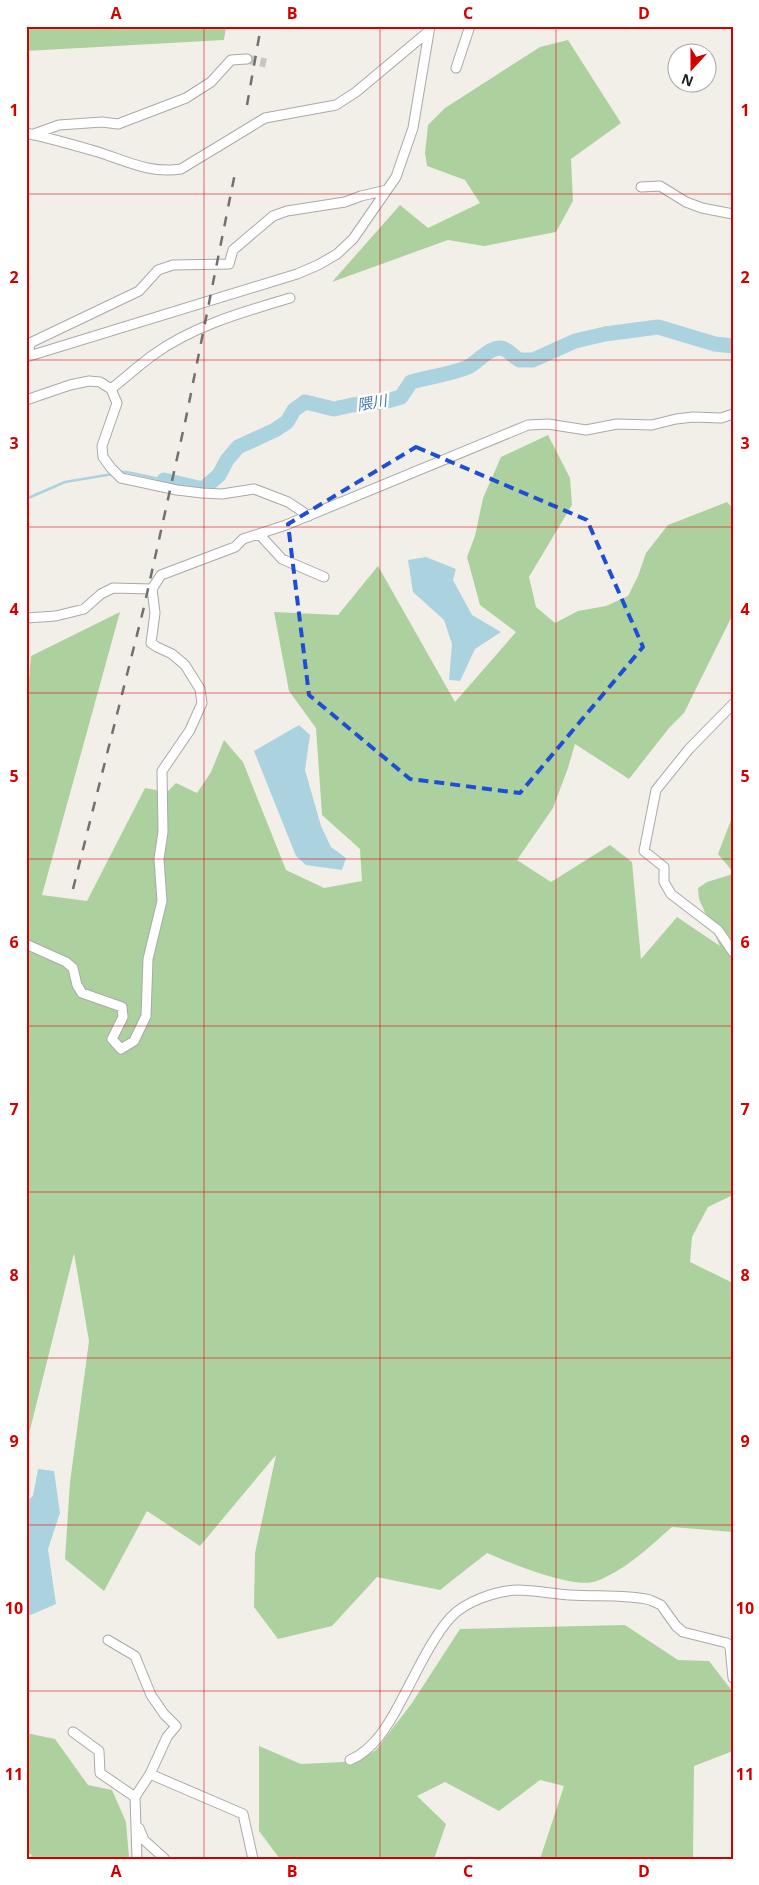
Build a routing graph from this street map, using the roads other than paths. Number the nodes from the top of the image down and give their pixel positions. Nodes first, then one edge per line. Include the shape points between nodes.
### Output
1 (470, 26) edge
2 (429, 28) edge
3 (247, 59) tunnel mouth
4 (456, 68) dead end
5 (30, 134) edge
6 (641, 187) dead end
7 (387, 190) junction
8 (733, 214) edge
9 (290, 298) dead end
10 (27, 356) edge
11 (111, 389) junction
12 (26, 400) edge
13 (733, 414) edge
14 (309, 516) junction
15 (260, 534) junction
16 (324, 577) dead end
17 (152, 589) junction
18 (26, 618) edge
19 (733, 704) edge
20 (28, 945) dead end
21 (733, 952) edge
22 (108, 1640) dead end
23 (733, 1678) edge
24 (73, 1732) dead end
25 (350, 1760) dead end
26 (150, 1774) junction
27 (135, 1797) junction
28 (137, 1821) junction
29 (137, 1859) edge
30 (166, 1859) edge
31 (253, 1859) edge

1 - 4 street
2 - 5 street via 356,92 336,105 265,118 181,169 166,172 150,170
2 - 7 street via 413,128 402,164
3 - 5 street via 231,60 211,82 186,98 118,124 59,125
6 - 8 street via 660,186 686,202
7 - 10 street via 353,239 318,265
7 - 10 street via 345,202 286,210 273,216 233,250 229,264 172,265 158,270 139,291 30,343
9 - 11 street via 223,318 178,340 154,354
11 - 12 street via 100,382 90,381
11 - 14 street via 117,403 102,446 103,457 121,478 202,493 222,494 254,489 288,502
13 - 14 street via 721,418 676,419 652,426 617,424 586,430 548,424 528,425
14 - 15 street
15 - 16 street via 282,559
15 - 17 street via 243,539 228,550 161,575
17 - 18 street via 113,588 84,609 56,616
17 - 20 street via 155,613 151,643 184,665 200,689 202,703 190,730 162,770 163,832 159,859 162,901 148,959 146,1016 134,1041 121,1049 112,1039 123,1017 122,1007 82,993 76,985 73,968
19 - 21 street via 689,749 656,790 644,852 664,867 664,882 670,894 718,930
22 - 26 street via 135,1656 150,1695 176,1726 167,1737
23 - 25 street via 727,1643 683,1632 661,1605 650,1600 527,1590 504,1592 483,1598 452,1616 388,1724 371,1745
24 - 27 street via 99,1751 100,1773
26 - 27 street
26 - 31 street via 243,1814
27 - 28 street
28 - 29 street
28 - 30 street via 144,1840

